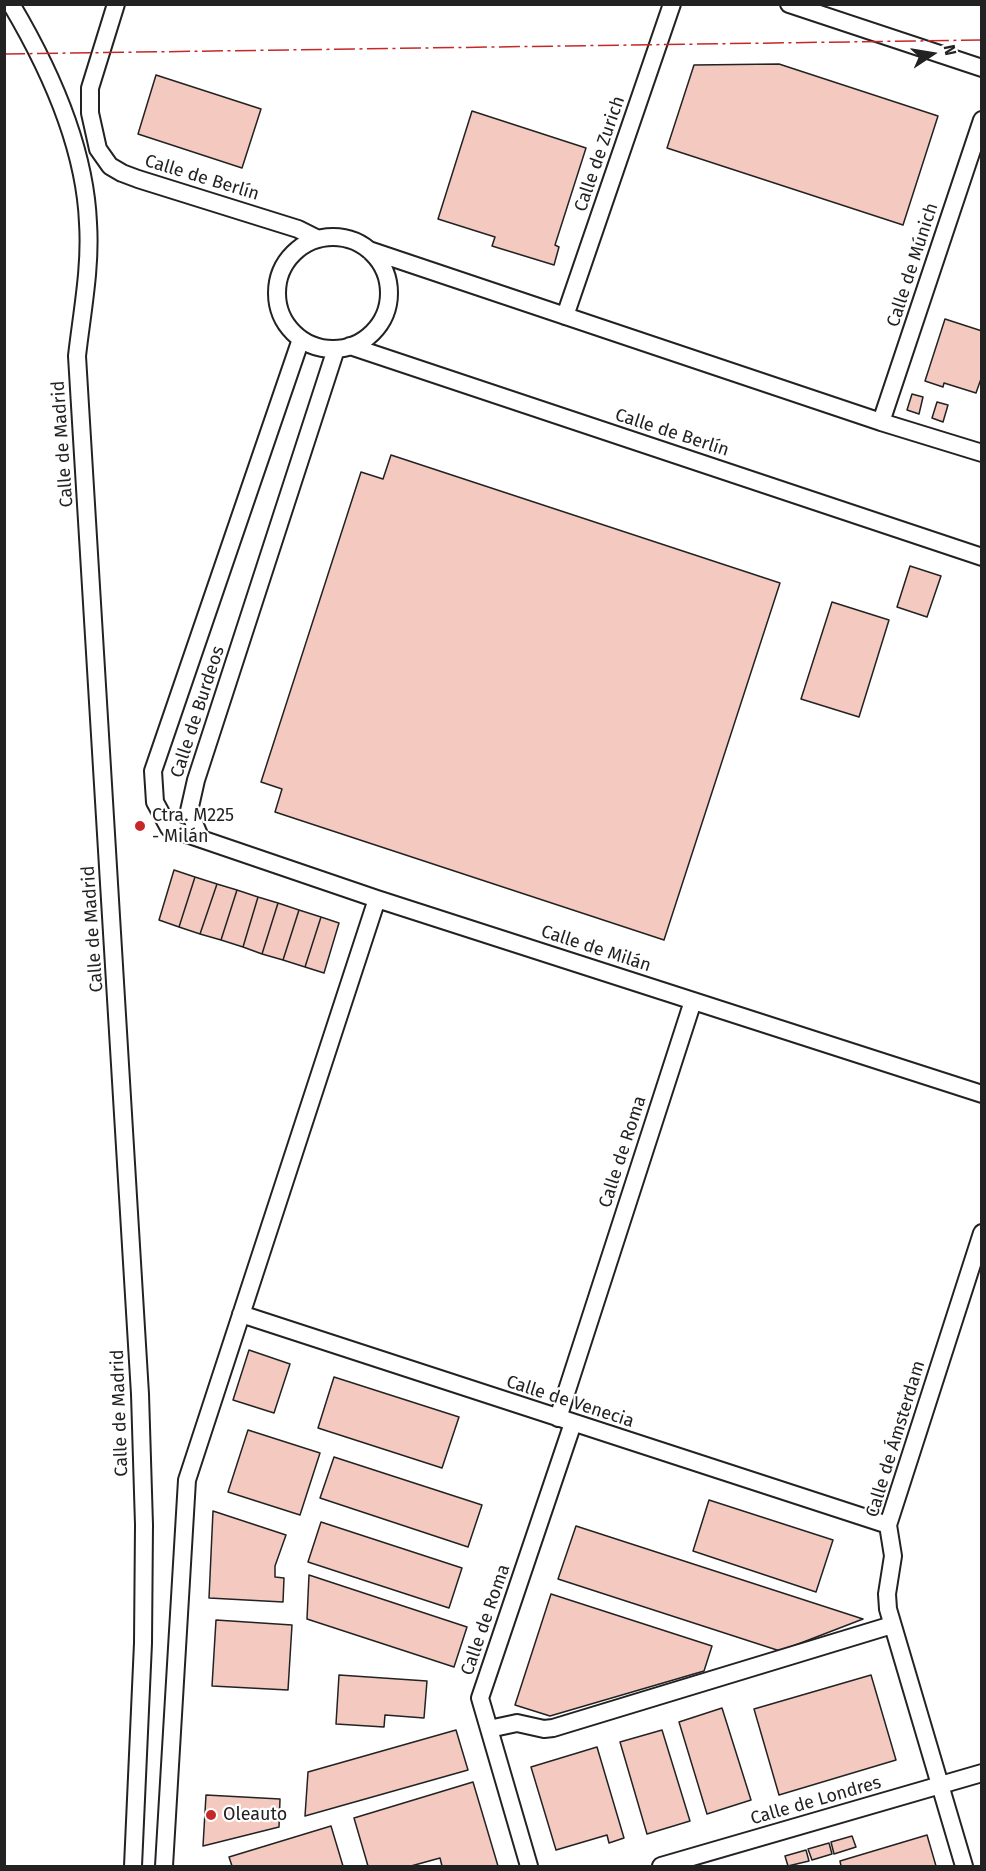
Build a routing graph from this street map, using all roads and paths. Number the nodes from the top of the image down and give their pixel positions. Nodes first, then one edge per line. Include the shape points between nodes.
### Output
1 (11, 4) edge
2 (116, 4) edge
3 (672, 4) edge
4 (789, 4) edge
5 (981, 68) edge
6 (981, 120) edge
7 (318, 239) junction
8 (369, 250) junction
9 (566, 316) junction
10 (301, 339) junction
11 (343, 348) junction
12 (881, 422) junction
13 (981, 453) edge
14 (981, 556) edge
15 (200, 837) junction
16 (376, 899) junction
17 (693, 1001) junction
18 (981, 1094) edge
19 (981, 1233) edge
20 (241, 1314) junction
21 (566, 1421) junction
22 (888, 1525) junction
23 (892, 1625) junction
24 (489, 1729) junction
25 (981, 1773) edge
26 (939, 1785) junction
27 (134, 1866) edge
28 (164, 1866) edge
29 (529, 1866) edge
30 (661, 1866) edge
31 (964, 1866) edge

1 - 27 street, Calle de Madrid via 62,110 80,166 89,224 77,356 132,1252 144,1525
2 - 7 street, Calle de Berlín via 90,88 93,132 98,149 110,166
3 - 9 street, Calle de Zurich
4 - 5 street
6 - 12 street, Calle de Múnich
7 - 8 street via 336,237
7 - 10 street via 302,246 288,259 277,292 288,326
8 - 9 street
8 - 11 street via 387,279 385,312 365,339
9 - 12 street
10 - 11 street via 317,347
10 - 15 street, Calle de Burdeos via 153,771 155,802 169,828
11 - 14 street, Calle de Berlín
11 - 15 street, Calle de Burdeos via 196,780 189,811
12 - 13 street
15 - 16 street, Calle de Milán
16 - 17 street, Calle de Milán
16 - 20 street
17 - 18 street, Calle de Milán
17 - 21 street, Calle de Roma
19 - 22 street, Calle de Ámsterdam
20 - 21 street, Calle de Venecia
20 - 28 street via 187,1480
21 - 22 street, Calle de Venecia
21 - 24 street, Calle de Roma via 480,1698
22 - 23 street, Calle de Ámsterdam via 893,1556 887,1594
23 - 24 street via 553,1728 517,1723
23 - 26 street, Calle de Ámsterdam
24 - 29 street, Calle de Roma
25 - 26 street, Calle de Londres
26 - 30 street, Calle de Londres
26 - 31 street, Calle de Ámsterdam

